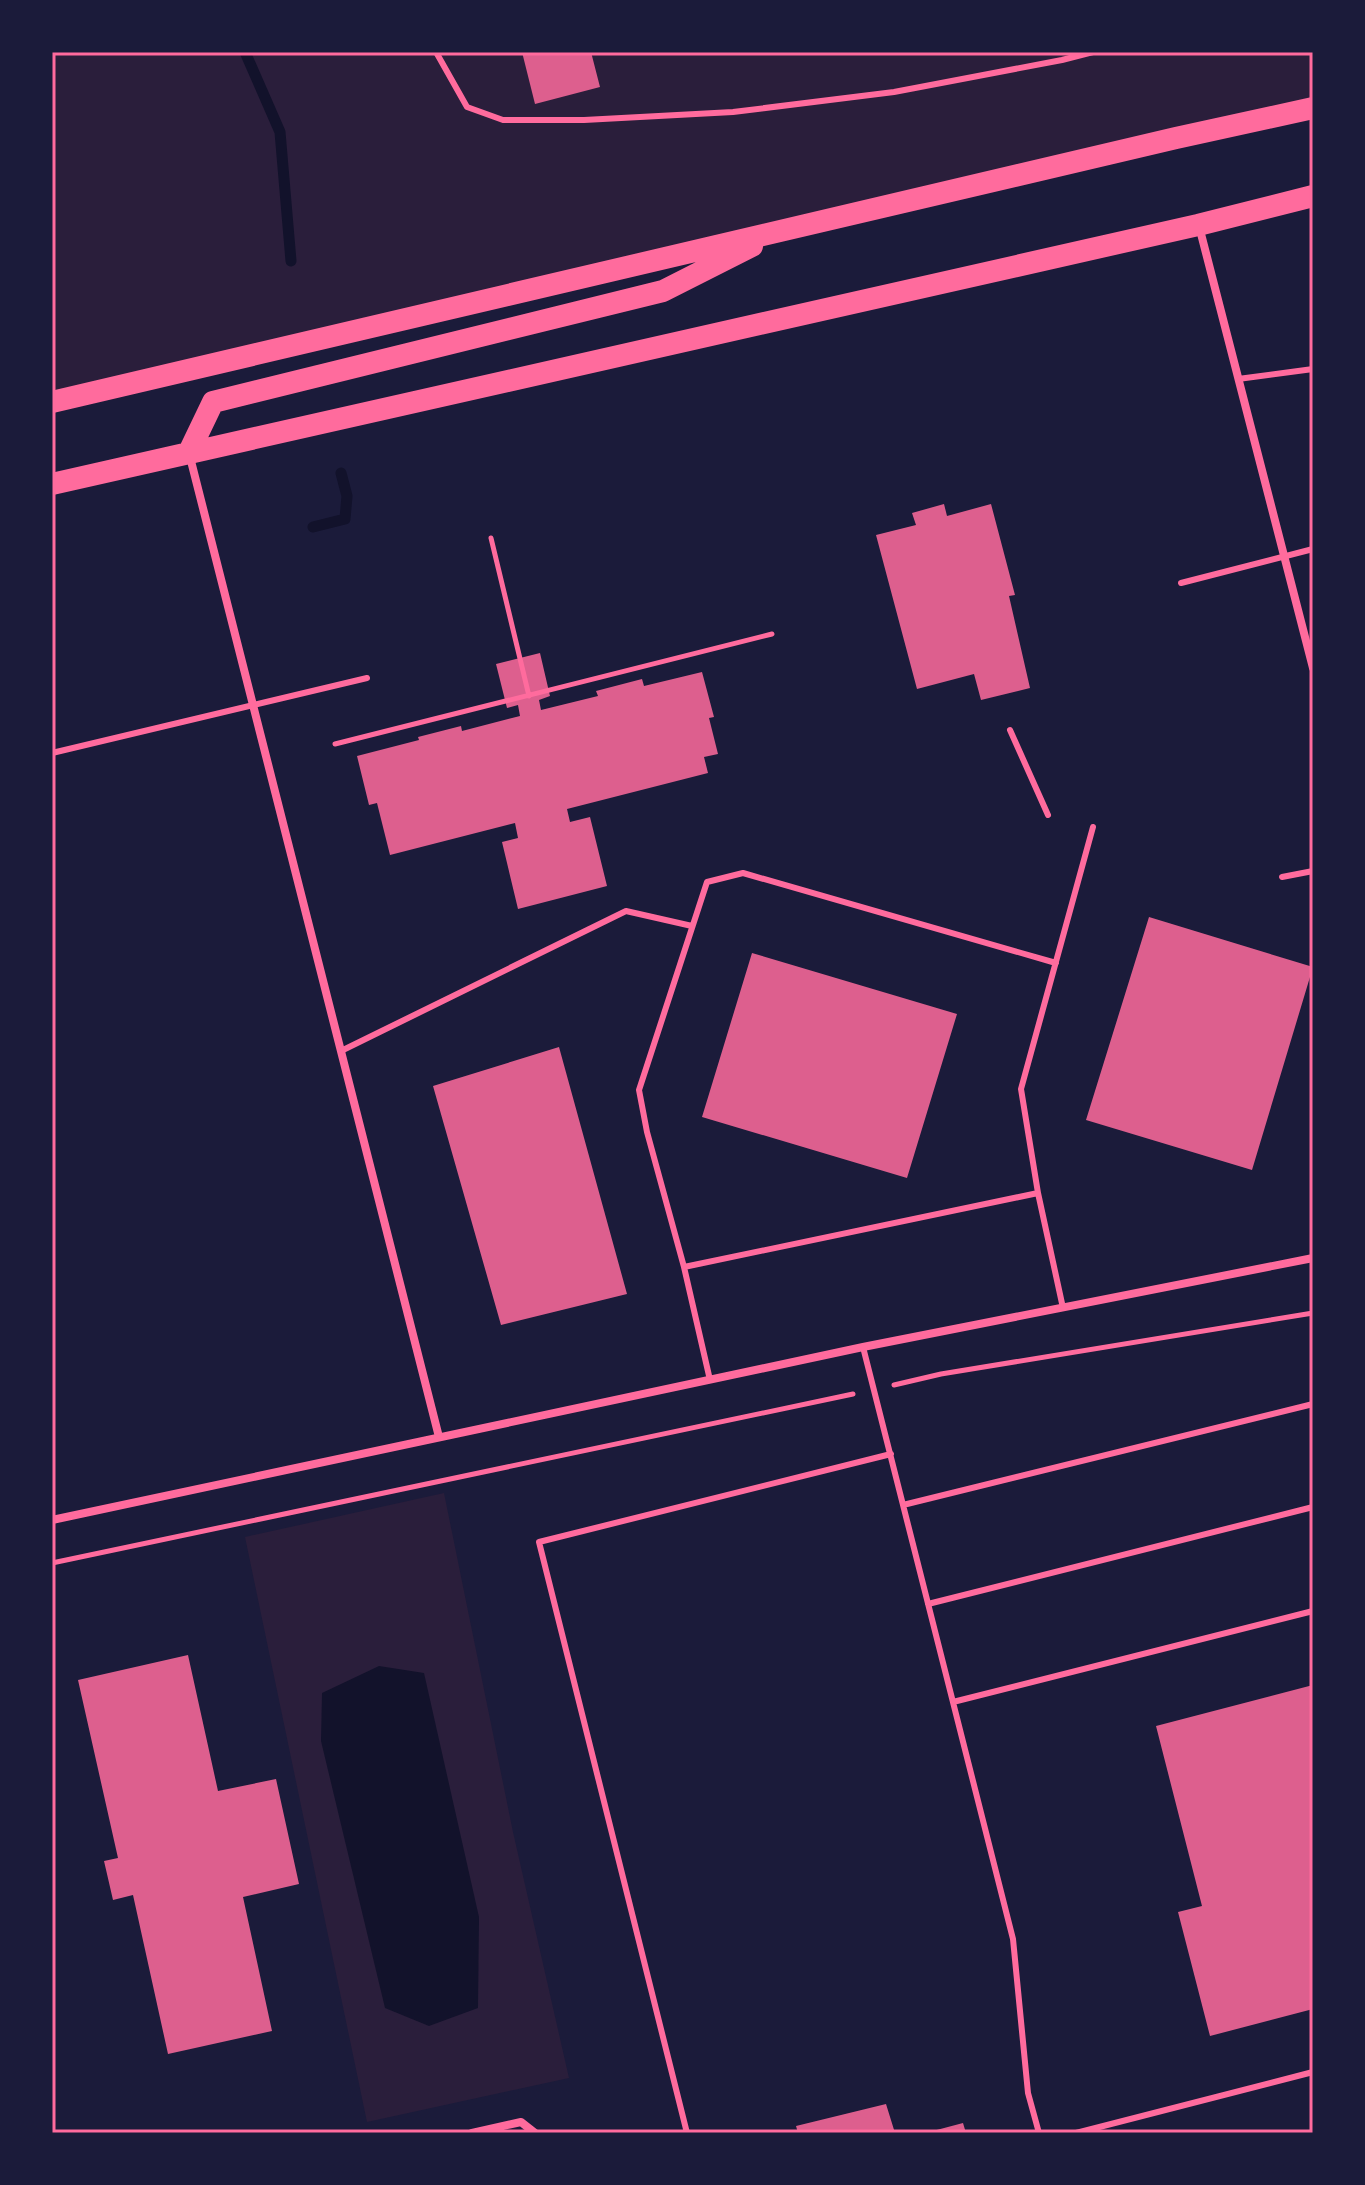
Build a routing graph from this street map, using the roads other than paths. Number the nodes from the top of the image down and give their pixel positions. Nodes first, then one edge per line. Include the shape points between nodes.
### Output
1 (436, 52) edge
2 (1093, 52) edge
3 (1313, 108) edge
4 (1313, 196) edge
5 (1198, 225) junction
6 (785, 230) junction
7 (1313, 369) edge
8 (1238, 379) junction
9 (52, 402) edge
10 (189, 452) junction
11 (52, 484) edge
12 (1313, 549) edge
13 (1284, 557) junction
14 (1181, 583) dead end
15 (1313, 668) edge
16 (367, 678) dead end
17 (253, 707) junction
18 (1010, 730) dead end
19 (52, 753) edge
20 (1048, 815) dead end
21 (1093, 827) dead end
22 (1313, 871) edge
23 (1282, 877) dead end
24 (692, 926) junction
25 (1056, 963) junction
26 (341, 1051) junction
27 (1038, 1193) junction
28 (1313, 1258) edge
29 (684, 1267) junction
30 (1063, 1308) junction
31 (863, 1347) junction
32 (710, 1380) junction
33 (1313, 1404) edge
34 (439, 1437) junction
35 (891, 1454) junction
36 (903, 1505) junction
37 (1313, 1507) edge
38 (52, 1520) edge
39 (928, 1604) junction
40 (1313, 1611) edge
41 (953, 1702) junction
42 (1313, 2072) edge
43 (472, 2133) edge
44 (535, 2133) edge
45 (687, 2133) edge
46 (1039, 2133) edge
47 (1076, 2133) edge

1 - 2 lane via 467,107 503,120 584,120 733,112 894,92
3 - 6 highway
4 - 5 highway
5 - 8 street
5 - 10 highway
6 - 9 highway
6 - 10 highway via 663,291 213,402
7 - 8 lane
8 - 13 street
10 - 11 highway
10 - 17 street
12 - 13 lane
13 - 14 lane
13 - 15 street
16 - 17 lane
17 - 19 lane
17 - 26 street
18 - 20 lane
21 - 25 lane
22 - 23 lane
24 - 25 lane via 707,882 743,873
24 - 26 lane via 626,911
24 - 29 lane via 639,1090
25 - 27 lane via 1021,1089
26 - 34 street
27 - 29 lane
27 - 30 lane
28 - 30 street
29 - 32 lane
30 - 31 street
31 - 32 street
31 - 35 lane
32 - 34 street
33 - 36 lane
34 - 38 street
35 - 36 lane
35 - 45 lane via 539,1542
36 - 39 lane
37 - 39 lane
39 - 41 lane
40 - 41 lane
41 - 46 lane via 1013,1939 1028,2093
42 - 47 lane
43 - 44 street via 521,2122

